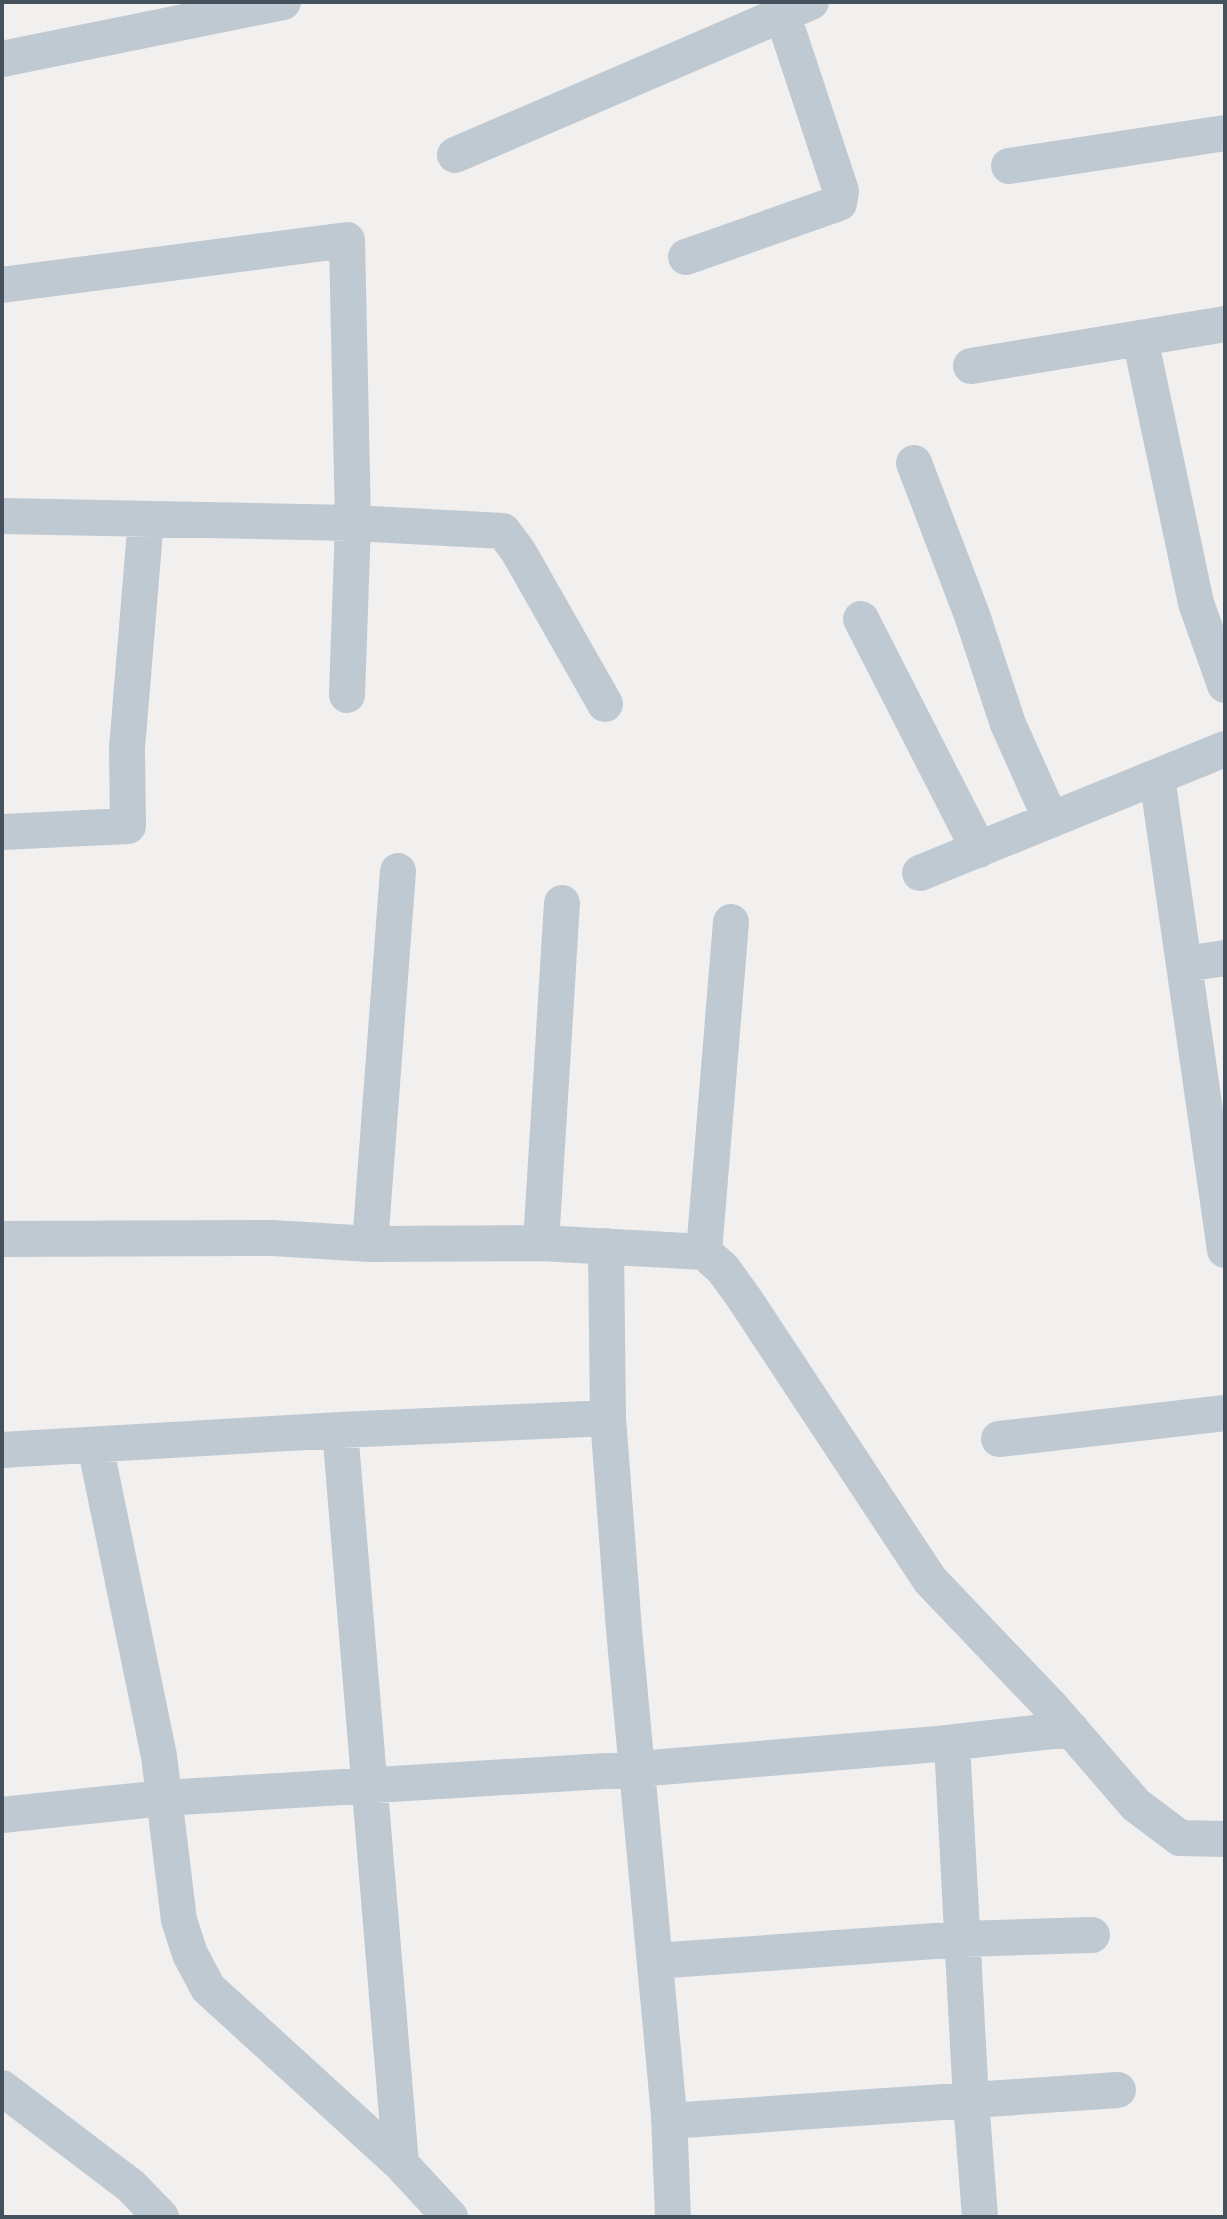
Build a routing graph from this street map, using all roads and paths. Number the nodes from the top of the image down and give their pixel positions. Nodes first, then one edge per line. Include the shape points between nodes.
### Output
1 (283, 2) edge
2 (797, 8) edge
3 (2, 59) edge
4 (1225, 133) edge
5 (455, 155) dead end
6 (1009, 166) dead end
7 (686, 257) dead end
8 (2, 285) edge
9 (1225, 324) edge
10 (1140, 338) junction
11 (971, 366) dead end
12 (914, 463) dead end
13 (2, 516) edge
14 (146, 519) junction
15 (353, 523) junction
16 (861, 619) dead end
17 (1225, 685) edge
18 (347, 695) dead end
19 (605, 704) dead end
20 (1225, 749) edge
21 (1157, 777) junction
22 (1051, 820) junction
23 (2, 832) edge
24 (979, 850) junction
25 (398, 871) dead end
26 (920, 873) dead end
27 (562, 903) dead end
28 (731, 922) dead end
29 (1225, 958) edge
30 (1184, 964) junction
31 (1217, 1139) edge
32 (2, 1239) edge
33 (541, 1243) junction
34 (370, 1244) junction
35 (606, 1246) junction
36 (1225, 1250) edge
37 (704, 1252) junction
38 (1225, 1413) edge
39 (608, 1418) junction
40 (340, 1430) junction
41 (999, 1439) dead end
42 (95, 1445) junction
43 (2, 1450) edge
44 (1071, 1729) junction
45 (952, 1743) junction
46 (638, 1769) junction
47 (369, 1784) junction
48 (164, 1798) junction
49 (2, 1815) edge
50 (1225, 1839) edge
51 (1092, 1935) dead end
52 (963, 1939) junction
53 (655, 1961) junction
54 (2, 2088) edge
55 (1118, 2090) dead end
56 (971, 2101) junction
57 (669, 2121) junction
58 (401, 2164) junction
59 (161, 2217) edge
60 (450, 2217) edge
61 (673, 2217) edge
62 (980, 2217) edge

1 - 3 street
2 - 5 street
2 - 7 street via 841,191 839,203
4 - 6 street
8 - 15 street via 347,240
9 - 10 street
10 - 11 street
10 - 17 street via 1196,603
12 - 22 street via 1008,724
13 - 14 street
14 - 15 street
14 - 23 street via 127,748 128,826
15 - 18 street
15 - 19 street via 503,531
16 - 24 street
20 - 21 street
21 - 22 street
21 - 30 street
22 - 24 street
24 - 26 street
25 - 34 street
27 - 33 street
28 - 37 street
29 - 30 street
30 - 31 street
31 - 36 street
32 - 34 street via 272,1238
33 - 34 street
33 - 35 street
35 - 37 street
35 - 39 street
37 - 44 street via 744,1298 930,1580
38 - 41 street
39 - 40 street
39 - 46 street
40 - 42 street
40 - 47 street
42 - 43 street
42 - 48 street
44 - 45 street
44 - 50 street via 1136,1805 1180,1838
45 - 46 street
45 - 52 street
46 - 47 street
46 - 53 street
47 - 48 street
47 - 58 street
48 - 49 street
48 - 58 street via 179,1920 208,1988
51 - 52 street
52 - 53 street
52 - 56 street
53 - 57 street
54 - 59 street via 131,2186
55 - 56 street
56 - 57 street
56 - 62 street
57 - 61 street
58 - 60 street

